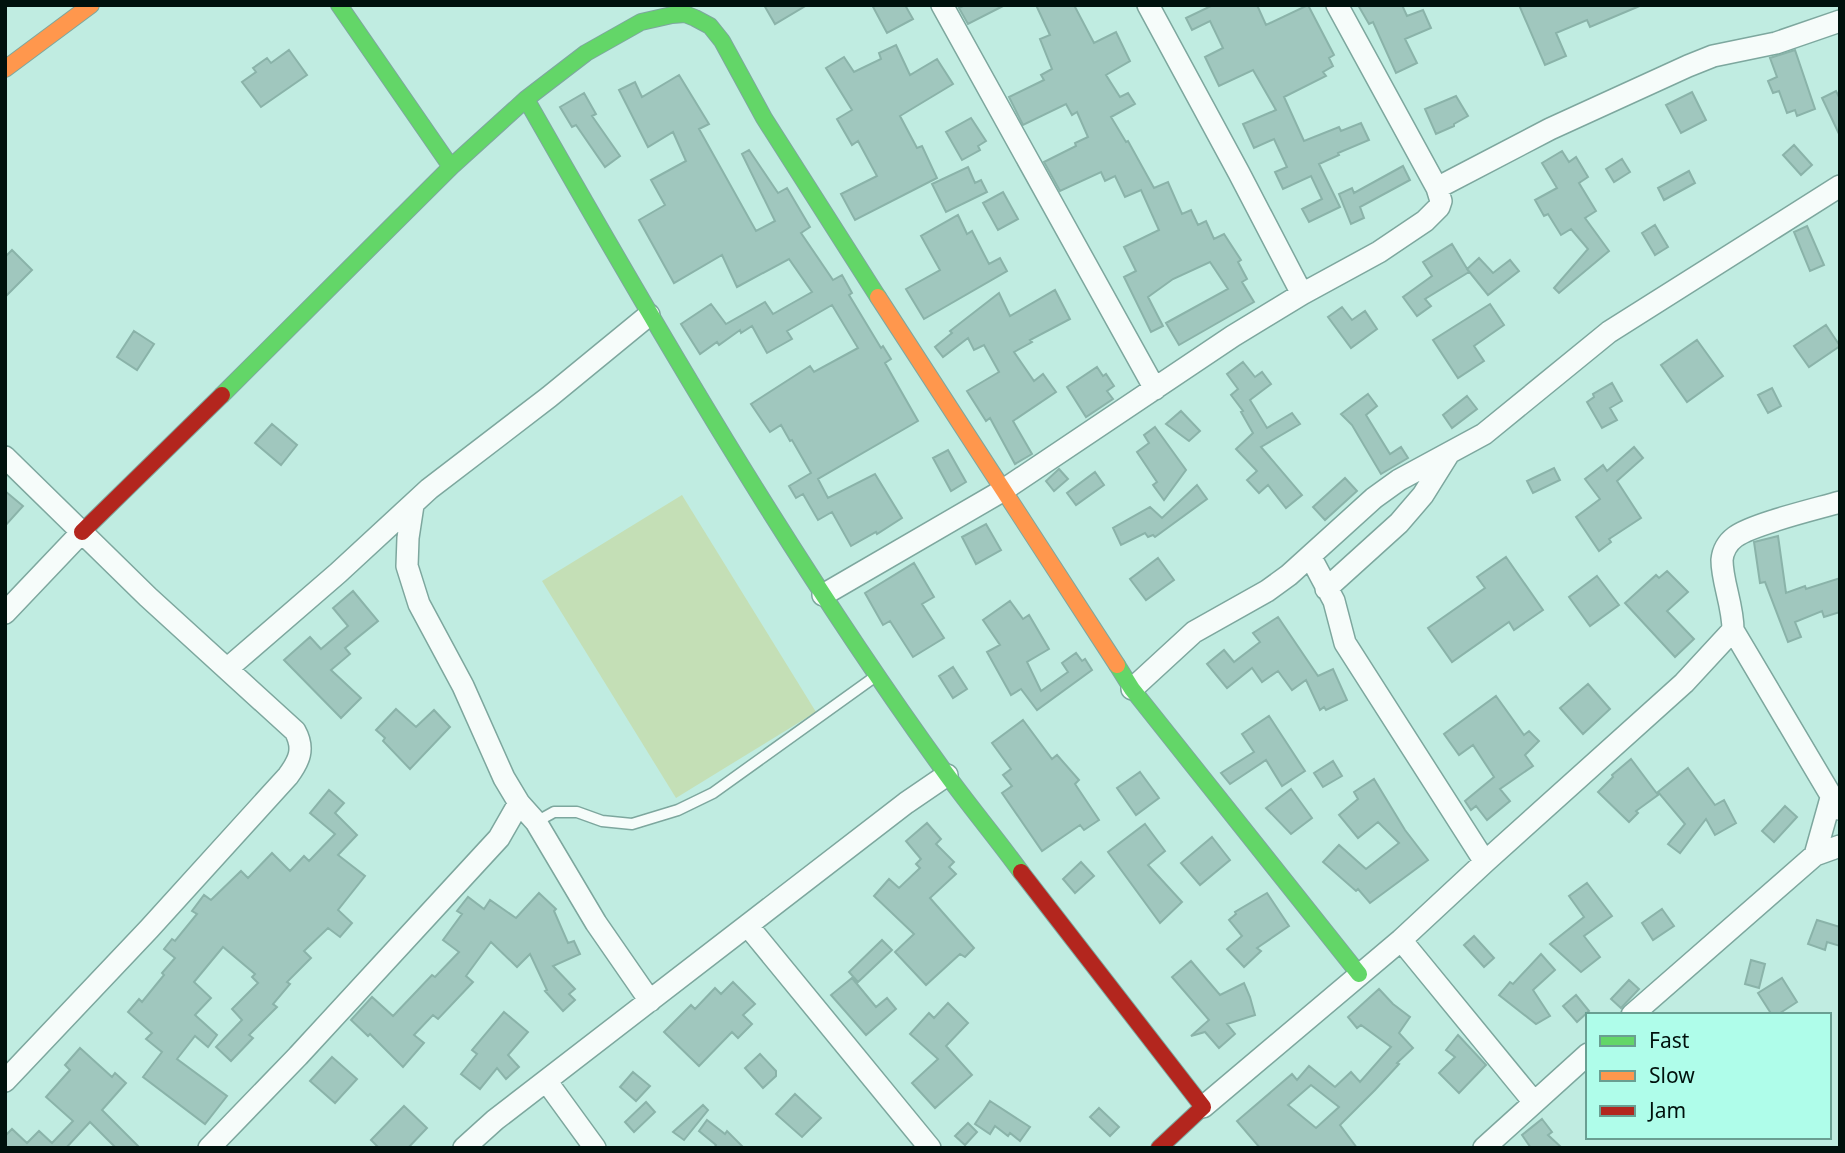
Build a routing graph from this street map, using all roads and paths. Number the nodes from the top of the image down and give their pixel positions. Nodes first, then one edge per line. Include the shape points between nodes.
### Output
1 (91, 5) edge
2 (339, 5) edge
3 (942, 5) edge
4 (1148, 5) edge
5 (1337, 5) edge
6 (1840, 21) edge
7 (5, 69) edge
8 (526, 99) junction
9 (451, 166) junction
10 (1840, 186) edge
11 (1437, 188) junction
12 (1301, 294) junction
13 (649, 315) junction
14 (1155, 389) junction
15 (1449, 453) junction
16 (5, 457) edge
17 (1002, 491) junction
18 (1840, 502) edge
19 (413, 505) junction
20 (82, 532) junction
21 (1310, 556) junction
22 (1326, 589) junction
23 (823, 595) junction
24 (5, 613) edge
25 (1733, 630) junction
26 (228, 668) junction
27 (878, 675) junction
28 (1132, 689) junction
29 (947, 775) junction
30 (519, 803) junction
31 (1835, 805) edge
32 (536, 822) junction
33 (1840, 846) edge
34 (1815, 855) junction
35 (1485, 862) junction
36 (748, 926) junction
37 (1401, 940) junction
38 (1359, 974) junction
39 (650, 1001) junction
40 (1634, 1013) edge
41 (1586, 1056) edge
42 (5, 1081) edge
43 (547, 1082) junction
44 (1533, 1101) junction
45 (1203, 1107) junction
46 (209, 1148) edge
47 (464, 1148) edge
48 (595, 1148) edge
49 (930, 1148) edge
50 (1159, 1148) edge
51 (1484, 1148) edge

1 - 7 street
2 - 9 street
3 - 14 street
4 - 12 street
5 - 11 street
6 - 11 street via 1689,66 1550,129
8 - 9 street
8 - 13 street
8 - 17 street via 586,53 641,22 685,15 710,26
9 - 20 street
10 - 15 street via 1609,332 1492,428
11 - 12 street via 1439,207 1425,222
12 - 14 street
13 - 19 street
13 - 23 street
14 - 17 street
15 - 21 street via 1374,498
15 - 22 street via 1399,523
16 - 20 street
17 - 23 street
17 - 28 street
18 - 25 street via 1744,531 1728,543 1723,569
19 - 26 street
19 - 30 street via 407,552 412,585
20 - 24 street
20 - 26 street
21 - 22 street
21 - 28 street via 1267,591 1194,632
22 - 35 street via 1334,601 1345,643
23 - 27 street
25 - 31 street
25 - 35 street via 1684,683
26 - 42 street via 295,731 301,753 297,764
27 - 29 street
27 - 32 lane via 713,793 678,810 632,824 577,812 554,812
28 - 38 street
29 - 36 street
29 - 45 street
30 - 32 street
30 - 46 street via 499,838
31 - 34 street
32 - 39 street
33 - 34 street
34 - 40 street
35 - 37 street
36 - 39 street
36 - 49 street
37 - 38 street
37 - 44 street
38 - 45 street
39 - 43 street
41 - 44 street
43 - 47 street
43 - 48 street
44 - 51 street
45 - 50 street

